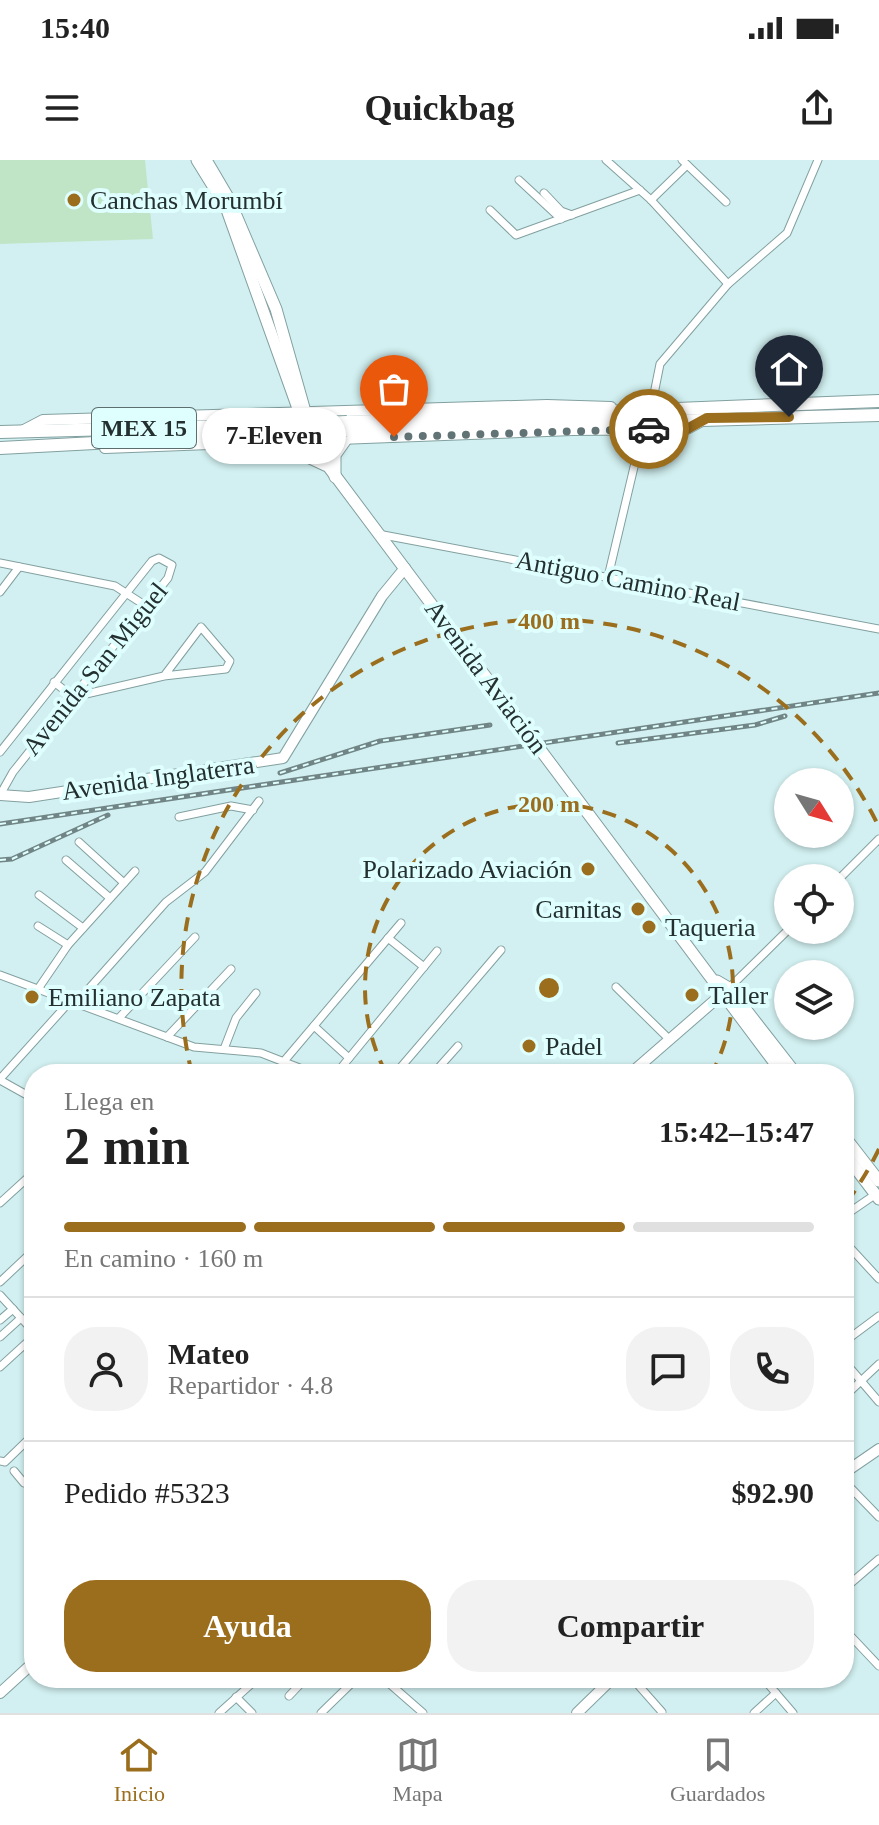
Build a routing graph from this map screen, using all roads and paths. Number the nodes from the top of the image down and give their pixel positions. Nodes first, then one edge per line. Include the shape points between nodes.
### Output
1 (197, 160) edge
2 (206, 160) edge
3 (606, 160) edge
4 (818, 160) edge
5 (684, 162) edge
6 (519, 180) dead end
7 (640, 190) junction
8 (544, 193) dead end
9 (651, 200) junction
10 (726, 202) dead end
11 (490, 210) dead end
12 (572, 215) junction
13 (561, 219) junction
14 (728, 284) junction
15 (879, 401) edge
16 (646, 409) junction
17 (301, 414) junction
18 (879, 415) edge
19 (707, 418) junction
20 (347, 426) junction
21 (643, 429) junction
22 (262, 430) junction
23 (0, 432) edge
24 (278, 443) junction
25 (315, 444) junction
26 (0, 448) edge
27 (326, 465) junction
28 (335, 477) junction
29 (378, 534) junction
30 (0, 563) edge
31 (19, 567) junction
32 (405, 568) junction
33 (608, 577) junction
34 (0, 592) edge
35 (128, 592) junction
36 (146, 606) junction
37 (879, 629) edge
38 (164, 676) junction
39 (54, 682) junction
40 (73, 697) junction
41 (0, 752) edge
42 (0, 795) edge
43 (259, 801) dead end
44 (253, 810) junction
45 (179, 817) dead end
46 (879, 839) edge
47 (79, 842) dead end
48 (66, 860) dead end
49 (854, 864) edge
50 (135, 871) dead end
51 (124, 883) junction
52 (39, 895) dead end
53 (110, 898) junction
54 (401, 923) dead end
55 (38, 926) dead end
56 (83, 928) junction
57 (195, 937) dead end
58 (388, 938) junction
59 (774, 944) edge
60 (68, 945) junction
61 (501, 950) dead end
62 (437, 951) dead end
63 (424, 967) junction
64 (231, 969) dead end
65 (0, 975) edge
66 (616, 987) dead end
67 (38, 989) junction
68 (725, 991) junction
69 (256, 993) dead end
70 (77, 1002) junction
71 (64, 1008) dead end
72 (119, 1018) junction
73 (314, 1026) junction
74 (167, 1037) junction
75 (670, 1040) junction
76 (458, 1046) dead end
77 (224, 1049) junction
78 (349, 1058) junction
79 (285, 1060) junction
80 (294, 1064) edge
81 (344, 1064) edge
82 (404, 1064) edge
83 (442, 1064) edge
84 (642, 1064) edge
85 (776, 1064) edge
86 (787, 1064) edge
87 (0, 1080) edge
88 (24, 1093) edge
89 (854, 1149) edge
90 (854, 1166) edge
91 (24, 1181) edge
92 (879, 1181) edge
93 (877, 1197) edge
94 (0, 1203) edge
95 (854, 1210) edge
96 (854, 1252) edge
97 (24, 1259) edge
98 (879, 1279) edge
99 (0, 1282) edge
100 (0, 1295) edge
101 (13, 1309) junction
102 (879, 1316) edge
103 (21, 1318) junction
104 (0, 1320) edge
105 (24, 1322) edge
106 (854, 1335) edge
107 (0, 1337) edge
108 (24, 1344) edge
109 (879, 1364) edge
110 (0, 1367) edge
111 (854, 1373) edge
112 (861, 1381) junction
113 (854, 1388) edge
114 (879, 1402) edge
115 (24, 1444) edge
116 (879, 1449) edge
117 (0, 1461) edge
118 (854, 1466) edge
119 (14, 1471) dead end
120 (24, 1483) edge
121 (854, 1491) edge
122 (879, 1517) edge
123 (879, 1559) edge
124 (854, 1580) edge
125 (854, 1640) edge
126 (879, 1666) edge
127 (24, 1671) edge
128 (246, 1688) edge
129 (297, 1688) edge
130 (347, 1688) edge
131 (394, 1688) edge
132 (603, 1688) edge
133 (641, 1688) edge
134 (772, 1688) edge
135 (0, 1693) edge
136 (776, 1693) junction
137 (289, 1696) dead end
138 (236, 1697) junction
139 (662, 1712) edge
140 (219, 1713) edge
141 (252, 1713) edge
142 (321, 1713) edge
143 (423, 1713) edge
144 (578, 1713) edge
145 (754, 1713) edge
146 (793, 1713) edge

1 - 17 main road via 226,207
2 - 17 main road via 265,281
3 - 7 street
4 - 14 street via 787,233
5 - 9 street
5 - 10 street
6 - 13 street
7 - 9 street
7 - 12 street
8 - 12 street
9 - 14 street
11 - 13 street via 516,235
12 - 13 street
14 - 16 street via 660,364
15 - 16 highway, MEX 15
16 - 20 highway, MEX 15
17 - 20 street
17 - 22 street
17 - 25 main road, Avenida Aviación
18 - 19 highway, MEX 15
19 - 20 highway, MEX 15
19 - 21 street via 687,429
20 - 21 street
20 - 22 highway, MEX 15, bridge
20 - 25 street
20 - 28 main road via 335,455
21 - 33 street
22 - 23 highway, MEX 15
22 - 24 street
22 - 26 highway, MEX 15
24 - 25 street
24 - 27 main road
25 - 27 main road, Avenida Aviación
27 - 28 main road, Avenida Aviación
28 - 29 main road, Avenida Aviación
29 - 32 main road, Avenida Aviación
29 - 33 street, Antiguo Camino Real
30 - 31 street
31 - 34 street
31 - 35 street
32 - 42 street, Avenida Inglaterra via 382,596 283,758 29,797
32 - 68 main road, Avenida Aviación
33 - 37 street, Antiguo Camino Real
35 - 36 street
35 - 36 street, Avenida San Miguel via 152,561 169,561 172,572
35 - 39 street, Avenida San Miguel
36 - 40 street, Avenida San Miguel
38 - 38 street via 226,669 230,661 201,627
38 - 40 street
39 - 40 street
39 - 41 street, Avenida San Miguel
40 - 42 street, Avenida San Miguel
43 - 44 street
44 - 45 street via 231,806
44 - 70 street via 205,872 166,902
46 - 49 street
47 - 51 street
48 - 53 street
50 - 51 street
51 - 53 street
52 - 56 street
53 - 56 street
54 - 58 street
55 - 60 street
56 - 60 street
57 - 72 street
58 - 63 street
58 - 73 street
59 - 68 street
60 - 67 street
61 - 82 street
62 - 63 street
63 - 78 street
64 - 74 street
65 - 67 street
66 - 75 street
67 - 70 street
68 - 75 street
68 - 85 main road, Avenida Aviación
68 - 86 main road, Avenida Aviación
69 - 77 street via 236,1018
70 - 72 street
71 - 87 street
72 - 74 street
73 - 78 street
73 - 79 street
74 - 77 street via 194,1047
75 - 84 street
76 - 83 street
77 - 79 street
78 - 81 street
79 - 80 street
87 - 88 street
89 - 92 main road
90 - 93 main road
91 - 94 street
93 - 95 street
96 - 98 street
97 - 99 street
100 - 101 street
101 - 103 street
101 - 104 street
102 - 106 street
103 - 105 street
103 - 107 street
108 - 110 street
109 - 112 street
111 - 112 street
112 - 113 street
112 - 114 street
115 - 117 street
116 - 118 street
119 - 120 street
121 - 122 street
123 - 124 street
125 - 126 street
127 - 135 street
128 - 138 street
129 - 137 street
130 - 142 street
131 - 143 street
132 - 144 street
133 - 139 street
134 - 136 street
136 - 145 street
136 - 146 street
138 - 140 street
138 - 141 street

